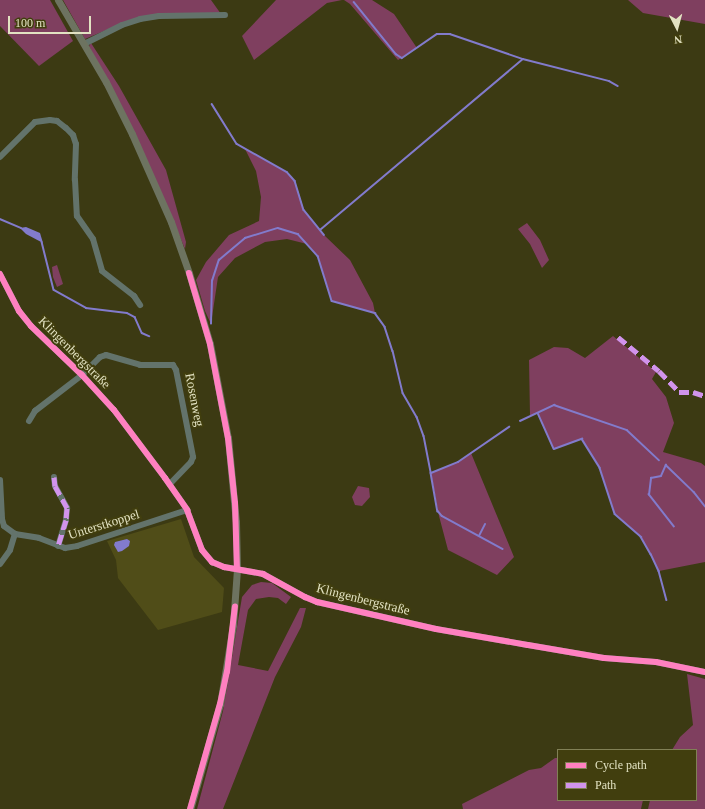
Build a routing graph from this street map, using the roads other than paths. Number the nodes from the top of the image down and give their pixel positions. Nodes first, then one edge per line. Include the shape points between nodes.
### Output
1 (58, 0) edge
2 (225, 15) dead end
3 (84, 44) junction
4 (0, 157) edge
5 (0, 274) edge
6 (140, 305) dead end
7 (82, 375) junction
8 (29, 421) dead end
9 (54, 477) dead end
10 (0, 480) edge
11 (170, 484) junction
12 (187, 510) junction
13 (15, 534) junction
14 (58, 546) junction
15 (0, 564) edge
16 (237, 569) junction
17 (705, 672) edge
18 (190, 809) edge

1 - 3 main road
2 - 3 street via 159,16 140,19
3 - 16 main road via 132,134 171,222 198,302 210,344 228,438 235,503
4 - 6 street via 36,122 57,121 73,135 76,144 77,216 93,239 102,271 134,296
5 - 7 street, Klingenbergstraße via 19,311 30,326
7 - 8 street via 35,411
7 - 11 street, Klingenbergstraße via 114,410
7 - 11 street, Rosenweg via 100,357 106,355 134,365 169,364 175,367 193,457 192,462
9 - 14 street via 55,486 67,508
10 - 13 street via 2,519 4,526
11 - 12 street, Klingenbergstraße
12 - 14 street, Unterstkoppel via 77,546
12 - 16 street, Klingenbergstraße via 205,555 212,562
13 - 14 street, Unterstkoppel via 39,538
13 - 15 street via 10,550
16 - 17 street, Klingenbergstraße via 263,574 317,602 436,629 535,647 604,658 656,662
16 - 18 main road via 227,672 212,737

